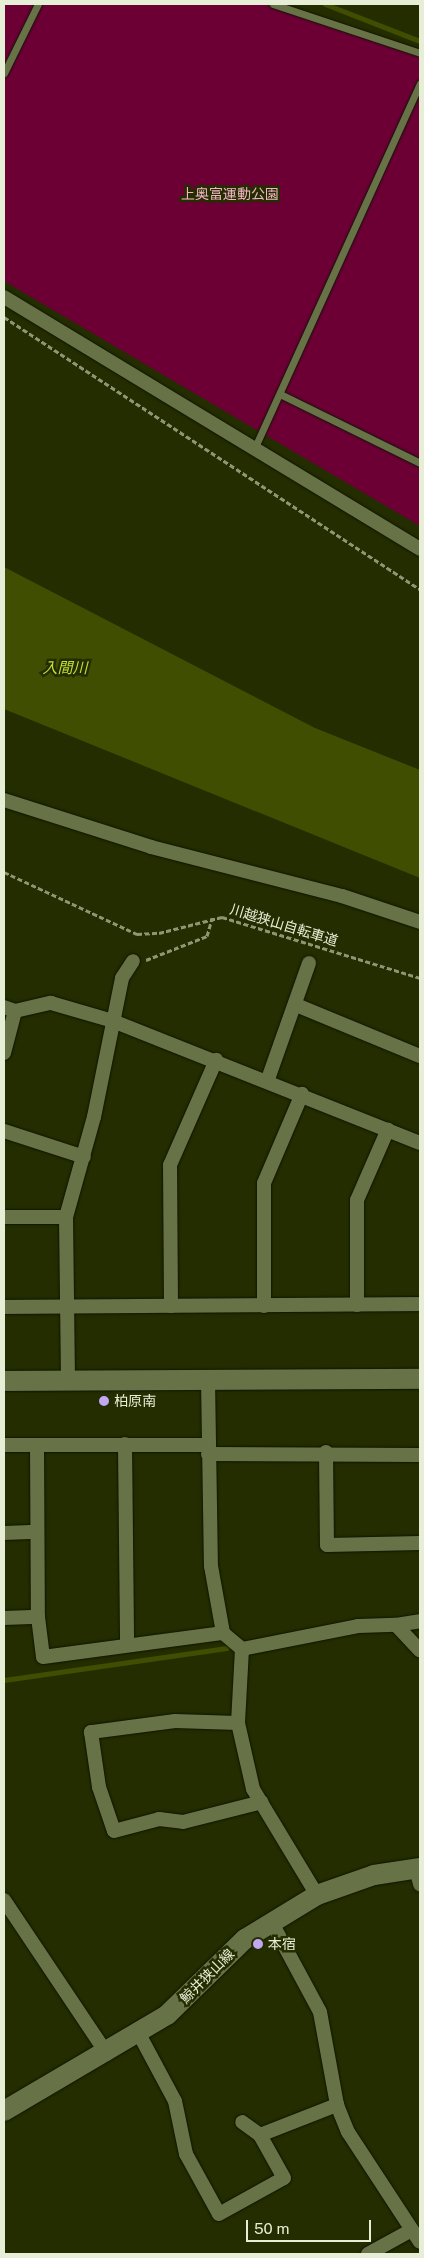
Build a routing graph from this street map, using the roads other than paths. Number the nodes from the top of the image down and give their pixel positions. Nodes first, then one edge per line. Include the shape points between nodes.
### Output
1 (38, 4) edge
2 (274, 4) edge
3 (420, 53) edge
4 (4, 73) edge
5 (420, 84) edge
6 (4, 297) edge
7 (282, 395) junction
8 (255, 448) junction
9 (420, 463) edge
10 (420, 549) edge
11 (4, 800) edge
12 (420, 922) edge
13 (133, 961) road end
14 (309, 963) dead end
15 (296, 1005) junction
16 (9, 1009) edge
17 (113, 1021) junction
18 (4, 1053) edge
19 (420, 1056) edge
20 (216, 1060) junction
21 (268, 1079) junction
22 (302, 1094) junction
23 (388, 1128) junction
24 (4, 1131) edge
25 (420, 1143) edge
26 (84, 1157) junction
27 (4, 1217) edge
28 (66, 1217) junction
29 (420, 1304) edge
30 (357, 1305) junction
31 (171, 1306) junction
32 (264, 1306) junction
33 (4, 1307) edge
34 (68, 1307) junction
35 (208, 1379) junction
36 (420, 1379) edge
37 (68, 1380) junction
38 (4, 1381) edge
39 (125, 1444) junction
40 (4, 1445) edge
41 (37, 1445) junction
42 (208, 1450) junction
43 (326, 1452) junction
44 (420, 1455) edge
45 (37, 1532) junction
46 (4, 1533) edge
47 (420, 1543) edge
48 (4, 1618) edge
49 (38, 1618) junction
50 (420, 1621) edge
51 (396, 1625) junction
52 (223, 1632) junction
53 (127, 1646) junction
54 (242, 1649) junction
55 (420, 1650) edge
56 (238, 1723) junction
57 (262, 1802) junction
58 (419, 1874) edge
59 (317, 1895) junction
60 (4, 1900) edge
61 (271, 1922) junction
62 (139, 2034) junction
63 (107, 2054) junction
64 (337, 2105) junction
65 (4, 2111) edge
66 (242, 2122) dead end
67 (260, 2136) junction
68 (410, 2231) junction
69 (420, 2242) edge
70 (368, 2254) edge

1 - 4 lane
2 - 3 lane
5 - 7 lane
6 - 8 street
7 - 8 lane
7 - 9 lane
8 - 10 street
11 - 12 street via 151,847 342,896
13 - 17 street via 122,978
14 - 15 street
15 - 19 street
15 - 21 street
16 - 17 street via 51,1003
16 - 18 street
17 - 20 street
17 - 26 street
20 - 21 street
20 - 31 street via 170,1165
21 - 22 street
22 - 23 street
22 - 32 street via 264,1183
23 - 25 street
23 - 30 street via 357,1200
24 - 26 street
26 - 28 street
27 - 28 street
28 - 34 street
29 - 30 street
30 - 32 street
31 - 32 street
31 - 34 street
33 - 34 street
34 - 37 street
35 - 36 main road
35 - 37 main road
35 - 42 street
37 - 38 main road
39 - 41 street
39 - 42 street
39 - 53 street
40 - 41 street
41 - 45 street
42 - 43 street
42 - 52 street via 211,1566
43 - 44 street
43 - 47 street via 327,1545
45 - 46 street
45 - 49 street
48 - 49 street
49 - 53 street via 43,1657
50 - 51 street
51 - 54 street via 358,1626
51 - 55 street
52 - 53 street
52 - 54 street
54 - 56 street
56 - 57 street via 253,1789
56 - 57 street via 175,1721 91,1732 99,1787 114,1831 159,1819 183,1822
57 - 59 street
58 - 59 main road, 鯨井狭山線 via 374,1875
59 - 61 main road, 鯨井狭山線
60 - 63 street
61 - 62 main road, 鯨井狭山線 via 245,1939 167,2015
61 - 64 street via 320,2012
62 - 63 main road, 鯨井狭山線
62 - 67 street via 176,2101 186,2154 219,2214 284,2178
63 - 65 main road, 鯨井狭山線
64 - 67 street
64 - 68 street via 348,2132
66 - 67 street
68 - 69 street
68 - 70 street

